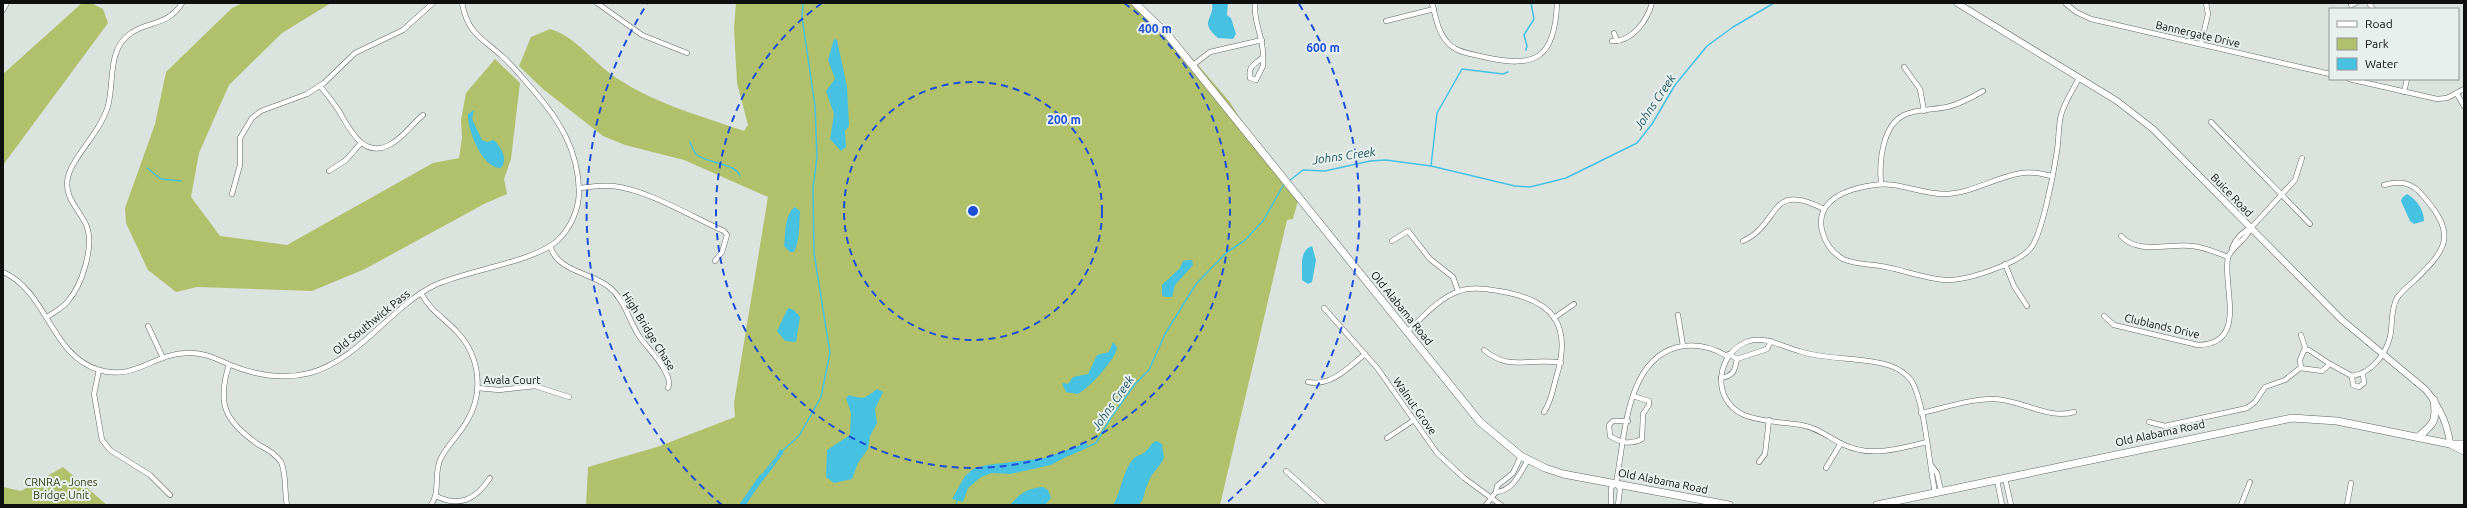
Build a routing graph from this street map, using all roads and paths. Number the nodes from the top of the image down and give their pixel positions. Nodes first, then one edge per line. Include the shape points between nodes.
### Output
1 (7, 3) edge
2 (182, 3) edge
3 (433, 3) edge
4 (462, 3) edge
5 (597, 3) edge
6 (1135, 3) edge
7 (1255, 3) edge
8 (1432, 3) edge
9 (1557, 3) edge
10 (1652, 3) edge
11 (1957, 3) edge
12 (2065, 3) edge
13 (2206, 3) edge
14 (1434, 9) junction
15 (3, 10) edge
16 (1386, 20) dead end
17 (1614, 33) dead end
18 (1262, 40) junction
19 (1612, 41) dead end
20 (1617, 41) junction
21 (2201, 44) junction
22 (687, 52) dead end
23 (1263, 57) junction
24 (1193, 65) junction
25 (1904, 68) dead end
26 (2329, 74) edge
27 (2080, 78) junction
28 (2353, 80) edge
29 (2407, 80) edge
30 (320, 86) junction
31 (2464, 89) edge
32 (1983, 91) dead end
33 (2404, 92) junction
34 (2457, 94) junction
35 (2464, 106) edge
36 (1924, 111) junction
37 (423, 115) dead end
38 (2211, 122) dead end
39 (360, 144) junction
40 (2302, 158) dead end
41 (329, 171) dead end
42 (2052, 176) junction
43 (1881, 184) junction
44 (2384, 185) dead end
45 (579, 188) junction
46 (232, 194) dead end
47 (2282, 196) junction
48 (1824, 209) junction
49 (2310, 224) dead end
50 (2251, 228) junction
51 (2121, 236) dead end
52 (1392, 240) dead end
53 (1742, 242) dead end
54 (550, 246) junction
55 (2228, 257) junction
56 (715, 261) dead end
57 (2005, 264) junction
58 (3, 272) edge
59 (1458, 291) junction
60 (421, 293) junction
61 (1574, 304) dead end
62 (2027, 306) dead end
63 (1324, 308) dead end
64 (1678, 315) dead end
65 (2104, 316) dead end
66 (46, 317) junction
67 (1554, 318) junction
68 (148, 326) dead end
69 (1407, 332) junction
70 (2302, 335) dead end
71 (1771, 341) junction
72 (1683, 346) junction
73 (1484, 350) dead end
74 (2306, 350) junction
75 (1365, 354) junction
76 (2384, 354) junction
77 (1728, 355) junction
78 (163, 358) junction
79 (1736, 360) junction
80 (1561, 363) junction
81 (229, 364) junction
82 (2330, 364) junction
83 (2302, 368) junction
84 (99, 370) junction
85 (2363, 374) junction
86 (2352, 376) junction
87 (1721, 378) junction
88 (1308, 382) dead end
89 (478, 388) junction
90 (668, 388) dead end
91 (1633, 396) junction
92 (569, 397) dead end
93 (2434, 400) junction
94 (1544, 412) dead end
95 (2074, 412) dead end
96 (1921, 413) junction
97 (1414, 420) junction
98 (1769, 420) junction
99 (1628, 421) junction
100 (2149, 422) dead end
101 (2418, 437) junction
102 (1387, 438) dead end
103 (1927, 442) junction
104 (1624, 443) junction
105 (1841, 443) junction
106 (2450, 444) junction
107 (2464, 444) edge
108 (2464, 452) edge
109 (1525, 458) junction
110 (1759, 462) dead end
111 (1826, 468) dead end
112 (1286, 471) dead end
113 (490, 478) dead end
114 (2006, 478) junction
115 (1997, 480) junction
116 (2250, 482) dead end
117 (1616, 483) junction
118 (2351, 483) dead end
119 (1496, 492) junction
120 (1938, 492) junction
121 (170, 495) dead end
122 (436, 496) junction
123 (1491, 498) junction
124 (1611, 503) edge
125 (1618, 503) edge
126 (287, 505) edge
127 (431, 505) edge
128 (1324, 505) edge
129 (1486, 505) edge
130 (1501, 505) edge
131 (1729, 505) edge
132 (1877, 505) edge
133 (2002, 505) edge
134 (2011, 505) edge
135 (2241, 505) edge
136 (2347, 505) edge

1 - 15 street
2 - 66 street via 168,19 126,37 117,50 111,95 104,116 96,133 72,168 67,183 71,201 82,217 88,233 87,260 72,297
3 - 30 street via 403,30 355,53
4 - 45 street, Old Southwick Pass via 465,18 472,31 514,67 562,127 574,153
5 - 22 street via 642,35
6 - 24 main road, Old Alabama Road via 1156,22
7 - 18 street via 1256,21
8 - 14 street
9 - 14 street via 1552,39 1539,55 1530,61 1520,63 1503,62 1455,49 1442,35
10 - 20 street via 1642,24 1632,34
11 - 27 street, Buice Road
12 - 21 street, Bannergate Drive via 2091,19
13 - 21 street via 2208,14
14 - 16 street
17 - 20 street
18 - 23 street
18 - 24 street via 1210,52
19 - 20 street
21 - 26 street, Bannergate Drive
23 - 23 street via 1252,64 1250,78 1256,80 1260,76
24 - 69 main road, Old Alabama Road
25 - 36 street via 1920,89
27 - 42 street via 2061,114
27 - 50 street, Buice Road via 2117,101 2153,129
28 - 33 street
29 - 33 street
30 - 39 street
30 - 46 street via 298,99 261,111 252,118 240,138 240,165
31 - 34 street
32 - 36 street via 1957,104
33 - 34 street via 2436,99
34 - 35 street
36 - 43 street via 1904,115 1891,126 1881,160
37 - 39 street via 390,145 375,148
38 - 47 street
39 - 41 street via 346,160
40 - 47 street, Clublands Drive via 2295,180
42 - 43 street via 2034,172 2021,173 1966,191 1946,194 1931,194
42 - 57 street via 2035,242 2024,255
43 - 48 street via 1840,195
44 - 76 street via 2406,182 2414,185 2438,213 2444,233 2443,245 2438,255 2398,297
45 - 54 street, Old Southwick Pass via 578,206 572,220 562,236
45 - 56 street via 621,188 671,206 726,232 722,252
47 - 49 street
47 - 50 street, Clublands Drive
48 - 53 street via 1800,200 1784,201 1776,206 1759,232
48 - 57 street via 1821,224 1824,238 1835,253 1850,261 1947,280 1960,279
50 - 55 street, Clublands Drive
50 - 76 street, Buice Road via 2342,320
51 - 55 street via 2128,243 2142,246 2193,246
52 - 59 street via 1408,230 1430,259 1453,277
54 - 60 street, Old Southwick Pass via 458,276
54 - 90 street, High Bridge Chase via 554,255 563,264 601,281 618,296 638,334 666,373
55 - 65 street, Clublands Drive via 2230,322 2224,334 2214,342 2198,345 2114,325
57 - 62 street via 2014,286
58 - 66 street, Old Southwick Pass via 30,292
59 - 67 street via 1480,288 1521,295 1543,306
59 - 69 street via 1424,315
60 - 81 street, Old Southwick Pass via 392,313 347,355 320,370 277,376 254,373
60 - 89 street via 431,309 455,329 468,345 476,366
61 - 67 street
63 - 75 street, Walnut Grove
64 - 72 street
66 - 84 street, Old Southwick Pass via 70,352
67 - 80 street via 1563,340
68 - 78 street
69 - 109 main road, Old Alabama Road via 1480,422
70 - 74 street
71 - 77 street via 1752,340 1742,343
71 - 79 street via 1767,350
71 - 96 street via 1810,354 1894,367 1911,381
72 - 77 street via 1706,347
72 - 91 street via 1669,350 1651,362 1638,380
73 - 80 street via 1502,362 1542,360
74 - 82 street via 2316,352
74 - 83 street via 2302,354
75 - 88 street via 1339,376 1319,383
75 - 97 street, Walnut Grove
76 - 85 street
76 - 93 street, Buice Road via 2419,383
77 - 79 street
77 - 87 street
78 - 81 street, Old Southwick Pass via 179,353 196,353
78 - 84 street, Old Southwick Pass via 129,372
79 - 87 street via 1735,371
80 - 94 street
81 - 126 street via 223,389 227,412 240,431 271,452 280,462
82 - 83 street via 2322,371
82 - 86 street
83 - 100 street via 2284,380 2265,386 2255,402 2247,408 2165,426
84 - 121 street via 94,394 102,440 110,450 150,475
85 - 86 street
85 - 86 street via 2364,383 2359,387 2352,385
87 - 98 street via 1722,391 1731,405 1745,415
89 - 92 street, Avala Court via 498,390 535,386
89 - 122 street via 468,419 439,461
91 - 99 street
91 - 104 street via 1649,401 1649,405 1643,414 1642,439
93 - 101 main road via 2436,417 2430,427
93 - 106 street, Buice Road via 2446,426
95 - 96 street via 2059,414 1993,399
96 - 103 street
97 - 102 street
97 - 123 street, Walnut Grove via 1446,463
98 - 105 street via 1809,426
98 - 110 street via 1765,454
99 - 104 street
99 - 104 street via 1613,421 1609,424 1610,436
101 - 106 main road, Old Alabama Road
101 - 114 main road, Old Alabama Road via 2337,421 2292,418
103 - 105 street via 1871,452 1858,451
103 - 120 street via 1931,465 1937,473
104 - 117 street
105 - 111 street
106 - 107 main road, Old Alabama Road
106 - 108 main road, Old Alabama Road
109 - 117 main road, Old Alabama Road via 1563,474
109 - 119 street via 1513,473 1497,486
109 - 119 street via 1512,484 1504,491
112 - 128 street
113 - 122 street via 479,494 467,501 450,502
114 - 115 main road, Old Alabama Road
114 - 134 street
115 - 120 main road, Old Alabama Road
115 - 133 street
116 - 135 street
117 - 124 street via 1611,488
117 - 125 street via 1620,489
117 - 131 main road, Old Alabama Road
118 - 136 street
119 - 123 street
120 - 132 main road, Old Alabama Road
122 - 127 street
123 - 129 street
123 - 130 street, Walnut Grove
124 - 125 street

